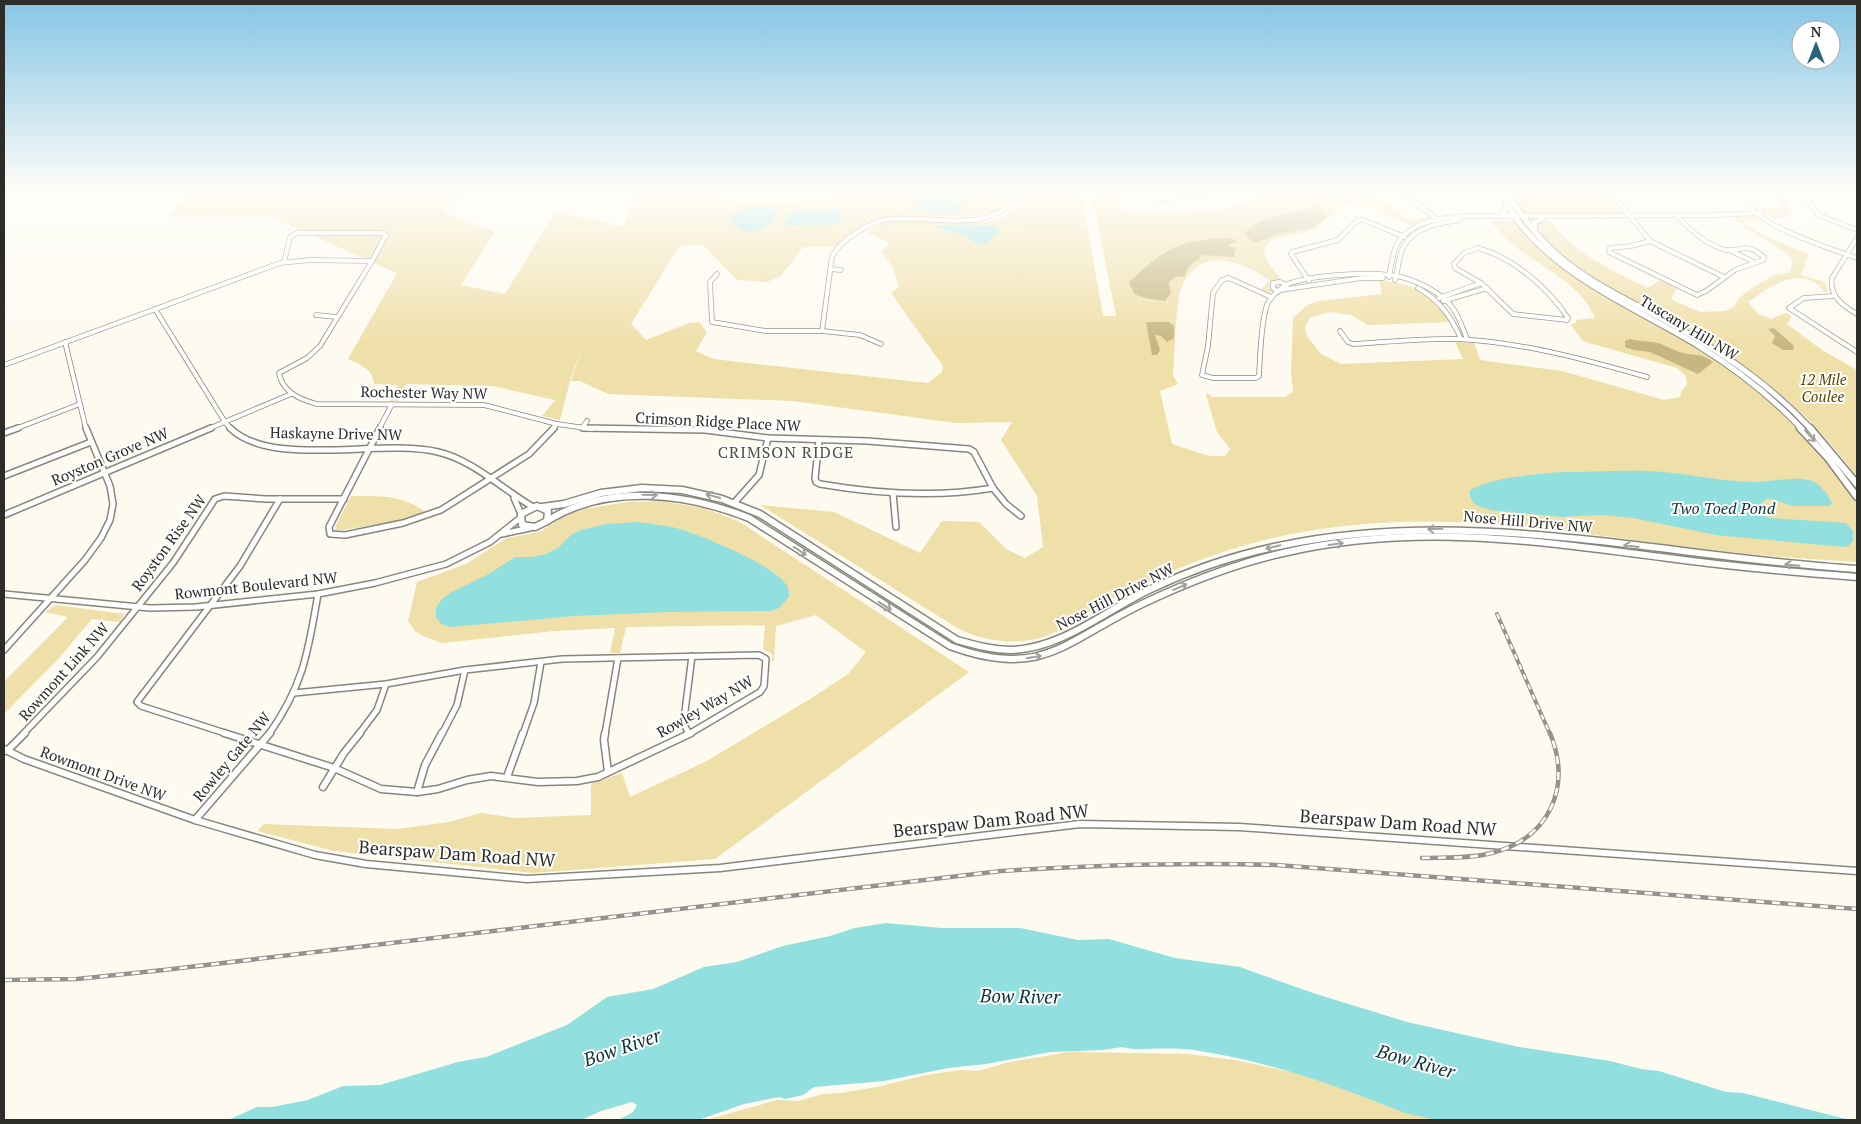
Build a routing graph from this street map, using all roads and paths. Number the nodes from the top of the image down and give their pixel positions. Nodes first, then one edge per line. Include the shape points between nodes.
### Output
1 (289, 242) edge
2 (382, 242) edge
3 (843, 242) edge
4 (1330, 242) edge
5 (1400, 242) edge
6 (1407, 242) edge
7 (1539, 242) edge
8 (1545, 242) edge
9 (1644, 242) edge
10 (1653, 242) edge
11 (1714, 242) edge
12 (1820, 242) edge
13 (1854, 242) edge
14 (1729, 250) junction
15 (1848, 253) junction
16 (1857, 257) edge
17 (372, 261) junction
18 (1752, 261) junction
19 (284, 262) junction
20 (830, 270) junction
21 (841, 270) dead end
22 (717, 274) dead end
23 (1389, 277) junction
24 (1724, 277) junction
25 (1396, 278) junction
26 (1309, 282) junction
27 (1481, 283) junction
28 (1286, 285) junction
29 (1487, 288) junction
30 (1279, 291) junction
31 (1835, 296) junction
32 (1271, 297) junction
33 (1441, 299) junction
34 (154, 309) junction
35 (1857, 314) edge
36 (316, 315) dead end
37 (338, 317) junction
38 (822, 331) junction
39 (1340, 331) dead end
40 (1464, 339) junction
41 (65, 342) junction
42 (882, 344) dead end
43 (1857, 352) edge
44 (4, 365) edge
45 (1647, 377) dead end
46 (291, 394) junction
47 (80, 404) junction
48 (392, 404) junction
49 (587, 421) dead end
50 (225, 422) junction
51 (557, 424) junction
52 (582, 428) junction
53 (4, 433) edge
54 (768, 438) junction
55 (819, 440) junction
56 (91, 442) junction
57 (370, 449) junction
58 (105, 472) junction
59 (4, 476) edge
60 (491, 479) junction
61 (1857, 484) edge
62 (993, 488) junction
63 (893, 493) junction
64 (1857, 497) edge
65 (514, 498) junction
66 (280, 499) junction
67 (344, 499) junction
68 (735, 502) junction
69 (542, 506) junction
70 (533, 507) junction
71 (729, 509) junction
72 (4, 515) edge
73 (521, 516) junction
74 (1021, 516) dead end
75 (547, 521) junction
76 (896, 527) dead end
77 (532, 528) junction
78 (501, 534) junction
79 (1857, 569) edge
80 (1857, 577) edge
81 (4, 594) edge
82 (318, 594) junction
83 (51, 597) junction
84 (210, 606) junction
85 (136, 608) junction
86 (4, 650) edge
87 (692, 656) junction
88 (618, 658) junction
89 (541, 662) junction
90 (465, 670) junction
91 (386, 684) junction
92 (294, 693) junction
93 (689, 734) junction
94 (262, 744) junction
95 (5, 750) edge
96 (334, 768) junction
97 (608, 772) junction
98 (507, 777) junction
99 (322, 787) dead end
100 (417, 792) junction
101 (195, 820) junction
102 (1857, 871) edge

1 - 19 street
2 - 17 street
3 - 20 street via 832,257
4 - 26 street via 1290,254
5 - 23 street
6 - 25 street
7 -> 64 street, Tuscany Hill NW via 1570,270 1603,292 1695,344 1761,389 1810,437
8 - 61 street, Tuscany Hill NW via 1594,280 1698,338 1756,378 1812,428
9 - 24 street via 1610,248 1610,252 1697,295 1702,295
10 - 24 street
11 - 14 street
12 - 15 street
13 - 15 street
14 - 18 street
14 - 18 street via 1746,247 1764,257 1763,260
15 - 16 street
15 - 31 street via 1831,280
17 - 19 street
17 - 37 street
18 - 24 street
19 - 34 street
20 - 21 street
20 - 38 street
22 - 38 street via 710,282 712,322 766,331
23 - 25 street
23 - 26 street
25 - 33 street
26 - 28 street
26 - 30 street
27 - 29 street
27 - 29 street via 1455,268 1454,264 1465,252 1478,248 1533,279 1568,318 1514,314
27 - 33 street
28 - 30 street
28 - 30 street via 1272,283 1273,288
29 - 33 street
30 - 32 street
31 - 35 street
31 - 43 street via 1812,296 1788,308
32 - 32 street via 1265,308 1260,376 1206,378 1202,375 1211,302 1217,287 1229,278
33 - 40 street
34 - 41 street
34 - 50 street, Haskayne Drive NW
36 - 37 street
37 - 46 street via 314,352 279,372
38 - 42 street via 860,336
39 - 40 street via 1348,342 1354,344
40 - 45 street via 1563,354
41 - 44 street
41 - 47 street
46 - 48 street, Rochester Way NW via 317,404
46 - 50 street, Royston Grove NW
47 - 53 street
47 - 56 street
48 - 51 street, Rochester Way NW via 484,405
48 - 57 street
49 - 52 street
50 - 57 street, Haskayne Drive NW via 234,433 247,440 277,448
50 - 58 street, Royston Grove NW
51 - 52 street, Crimson Ridge Place NW
51 - 60 street via 529,454
52 - 54 street, Crimson Ridge Place NW via 705,430
54 - 55 street, Crimson Ridge Place NW
54 - 68 street via 759,475
55 - 62 street, Crimson Ridge Place NW via 970,449
55 - 63 street, Crimson Ridge Place NW via 817,483
56 - 58 street
56 - 59 street
57 - 60 street, Haskayne Drive NW via 405,448 446,454 468,463
57 - 67 street
58 - 72 street, Royston Grove NW
58 - 83 street via 113,496 112,514 106,529 85,560
60 - 65 street, Haskayne Drive NW
60 - 67 street via 426,516 345,535 330,534 328,527
62 - 63 street, Crimson Ridge Place NW via 959,493
62 - 74 street
63 - 76 street
65 - 70 street, Haskayne Drive NW
65 - 73 street, Haskayne Drive NW
66 - 67 street, Royston Rise NW
66 - 84 street via 240,566
66 - 85 street, Royston Rise NW via 224,496 215,499 183,548
68 -> 69 street, Nose Hill Drive NW via 688,490 643,488 614,490 555,507
68 - 71 street
79 -> 68 street, Nose Hill Drive NW via 1752,561 1502,531 1448,528 1376,531 1299,541 1232,558 1149,590 1050,643 1020,650 998,650 957,640 760,514
69 - 70 street
69 - 75 street via 548,511
70 - 73 street
75 -> 71 street, Nose Hill Drive NW via 588,503 642,495 690,498
71 -> 80 street, Nose Hill Drive NW via 749,518 950,646 980,656 1006,659 1030,658 1062,649 1138,606 1229,568 1292,552 1371,539 1506,538 1724,565
73 - 77 street via 522,525
73 - 78 street, Rowmont Boulevard NW
75 - 77 street
77 - 78 street, Rowmont Boulevard NW
78 - 82 street, Rowmont Boulevard NW via 462,557 426,571
81 - 83 street, Rowmont Boulevard NW
82 - 84 street, Rowmont Boulevard NW
82 - 92 street, Rowley Gate NW via 306,658
83 - 85 street, Rowmont Boulevard NW
83 - 86 street
84 - 85 street, Rowmont Boulevard NW
84 - 94 street, Rowley Way NW via 137,702 141,706
85 - 95 street, Rowmont Link NW via 97,657
87 - 88 street, Rowley Way NW
87 - 93 street via 684,719
87 - 93 street, Rowley Way NW via 758,656 766,659 764,690
88 - 89 street, Rowley Way NW
88 - 97 street via 604,740
89 - 90 street, Rowley Way NW
89 - 98 street via 534,703
90 - 91 street, Rowley Way NW
90 - 100 street via 457,705 429,757
91 - 92 street, Rowley Way NW
91 - 96 street via 377,710
92 - 94 street, Rowley Gate NW
93 - 97 street, Rowley Way NW
94 - 96 street, Rowley Way NW
94 - 101 street, Rowley Gate NW
95 - 101 street, Rowmont Drive NW
96 - 99 street
96 - 100 street, Rowley Way NW via 381,789
97 - 98 street, Rowley Way NW via 577,781 526,782
98 - 100 street, Rowley Way NW via 479,777
101 - 102 street, Bearspaw Dam Road NW via 315,855 366,864 527,878 720,868 1080,824 1239,826

